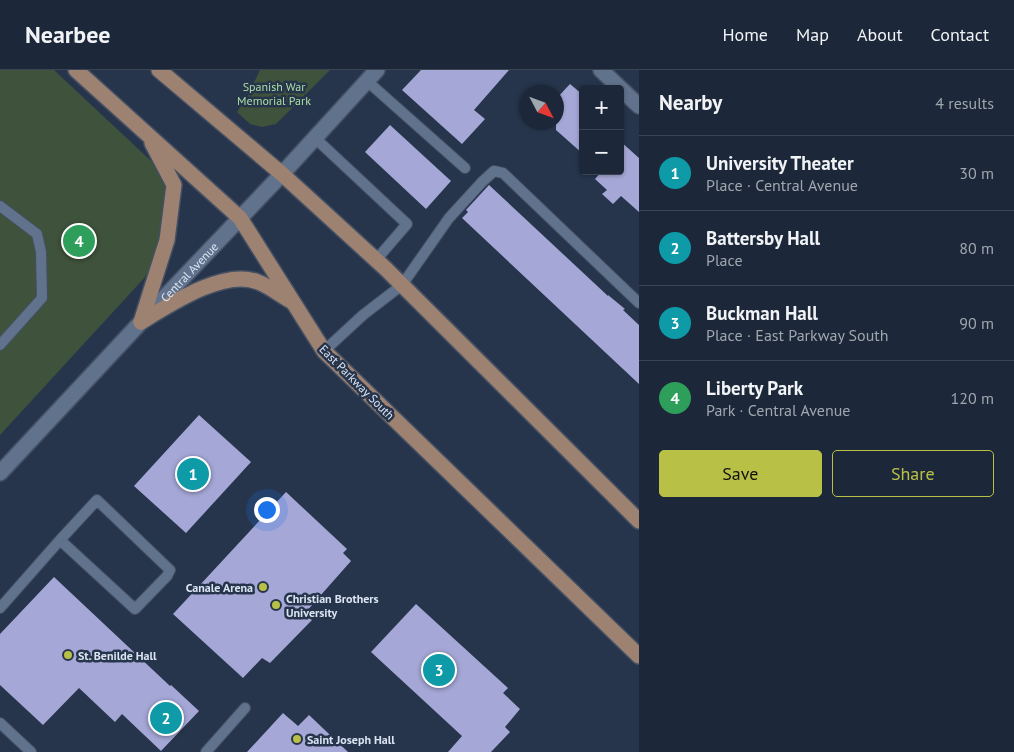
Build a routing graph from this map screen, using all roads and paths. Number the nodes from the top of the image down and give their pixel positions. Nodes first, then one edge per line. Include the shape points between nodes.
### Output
1 (76, 70) edge
2 (159, 70) edge
3 (601, 70) edge
4 (372, 76) edge
5 (639, 106) edge
6 (146, 133) junction
7 (315, 138) junction
8 (465, 168) dead end
9 (282, 174) junction
10 (0, 206) edge
11 (240, 218) junction
12 (376, 260) junction
13 (402, 286) junction
14 (293, 302) junction
15 (639, 303) edge
16 (141, 322) junction
17 (0, 345) edge
18 (324, 351) junction
19 (0, 473) edge
20 (639, 522) edge
21 (60, 540) junction
22 (0, 608) edge
23 (639, 655) edge
24 (245, 708) dead end
25 (0, 723) edge
26 (31, 752) edge
27 (206, 752) edge

1 - 6 main road, East Parkway South
2 - 9 main road
3 - 5 main road
4 - 7 main road, Central Avenue
4 - 8 lane
6 - 11 main road, East Parkway South
6 - 16 main road via 174,186 167,240
7 - 9 main road, Central Avenue
7 - 12 lane via 407,224
9 - 11 main road, Central Avenue
9 - 12 main road
10 - 17 lane via 37,234 41,252 42,298
11 - 14 main road, East Parkway South
11 - 16 main road, Central Avenue
12 - 13 main road
13 - 15 lane via 449,218 494,171 503,173
13 - 18 lane via 363,315
13 - 20 main road
14 - 16 main road via 258,282 244,278 222,281 189,294
14 - 18 main road, East Parkway South
16 - 19 main road, Central Avenue
18 - 23 main road, East Parkway South
21 - 21 lane via 135,609 170,570 97,500
21 - 22 lane
24 - 27 lane
25 - 26 lane

